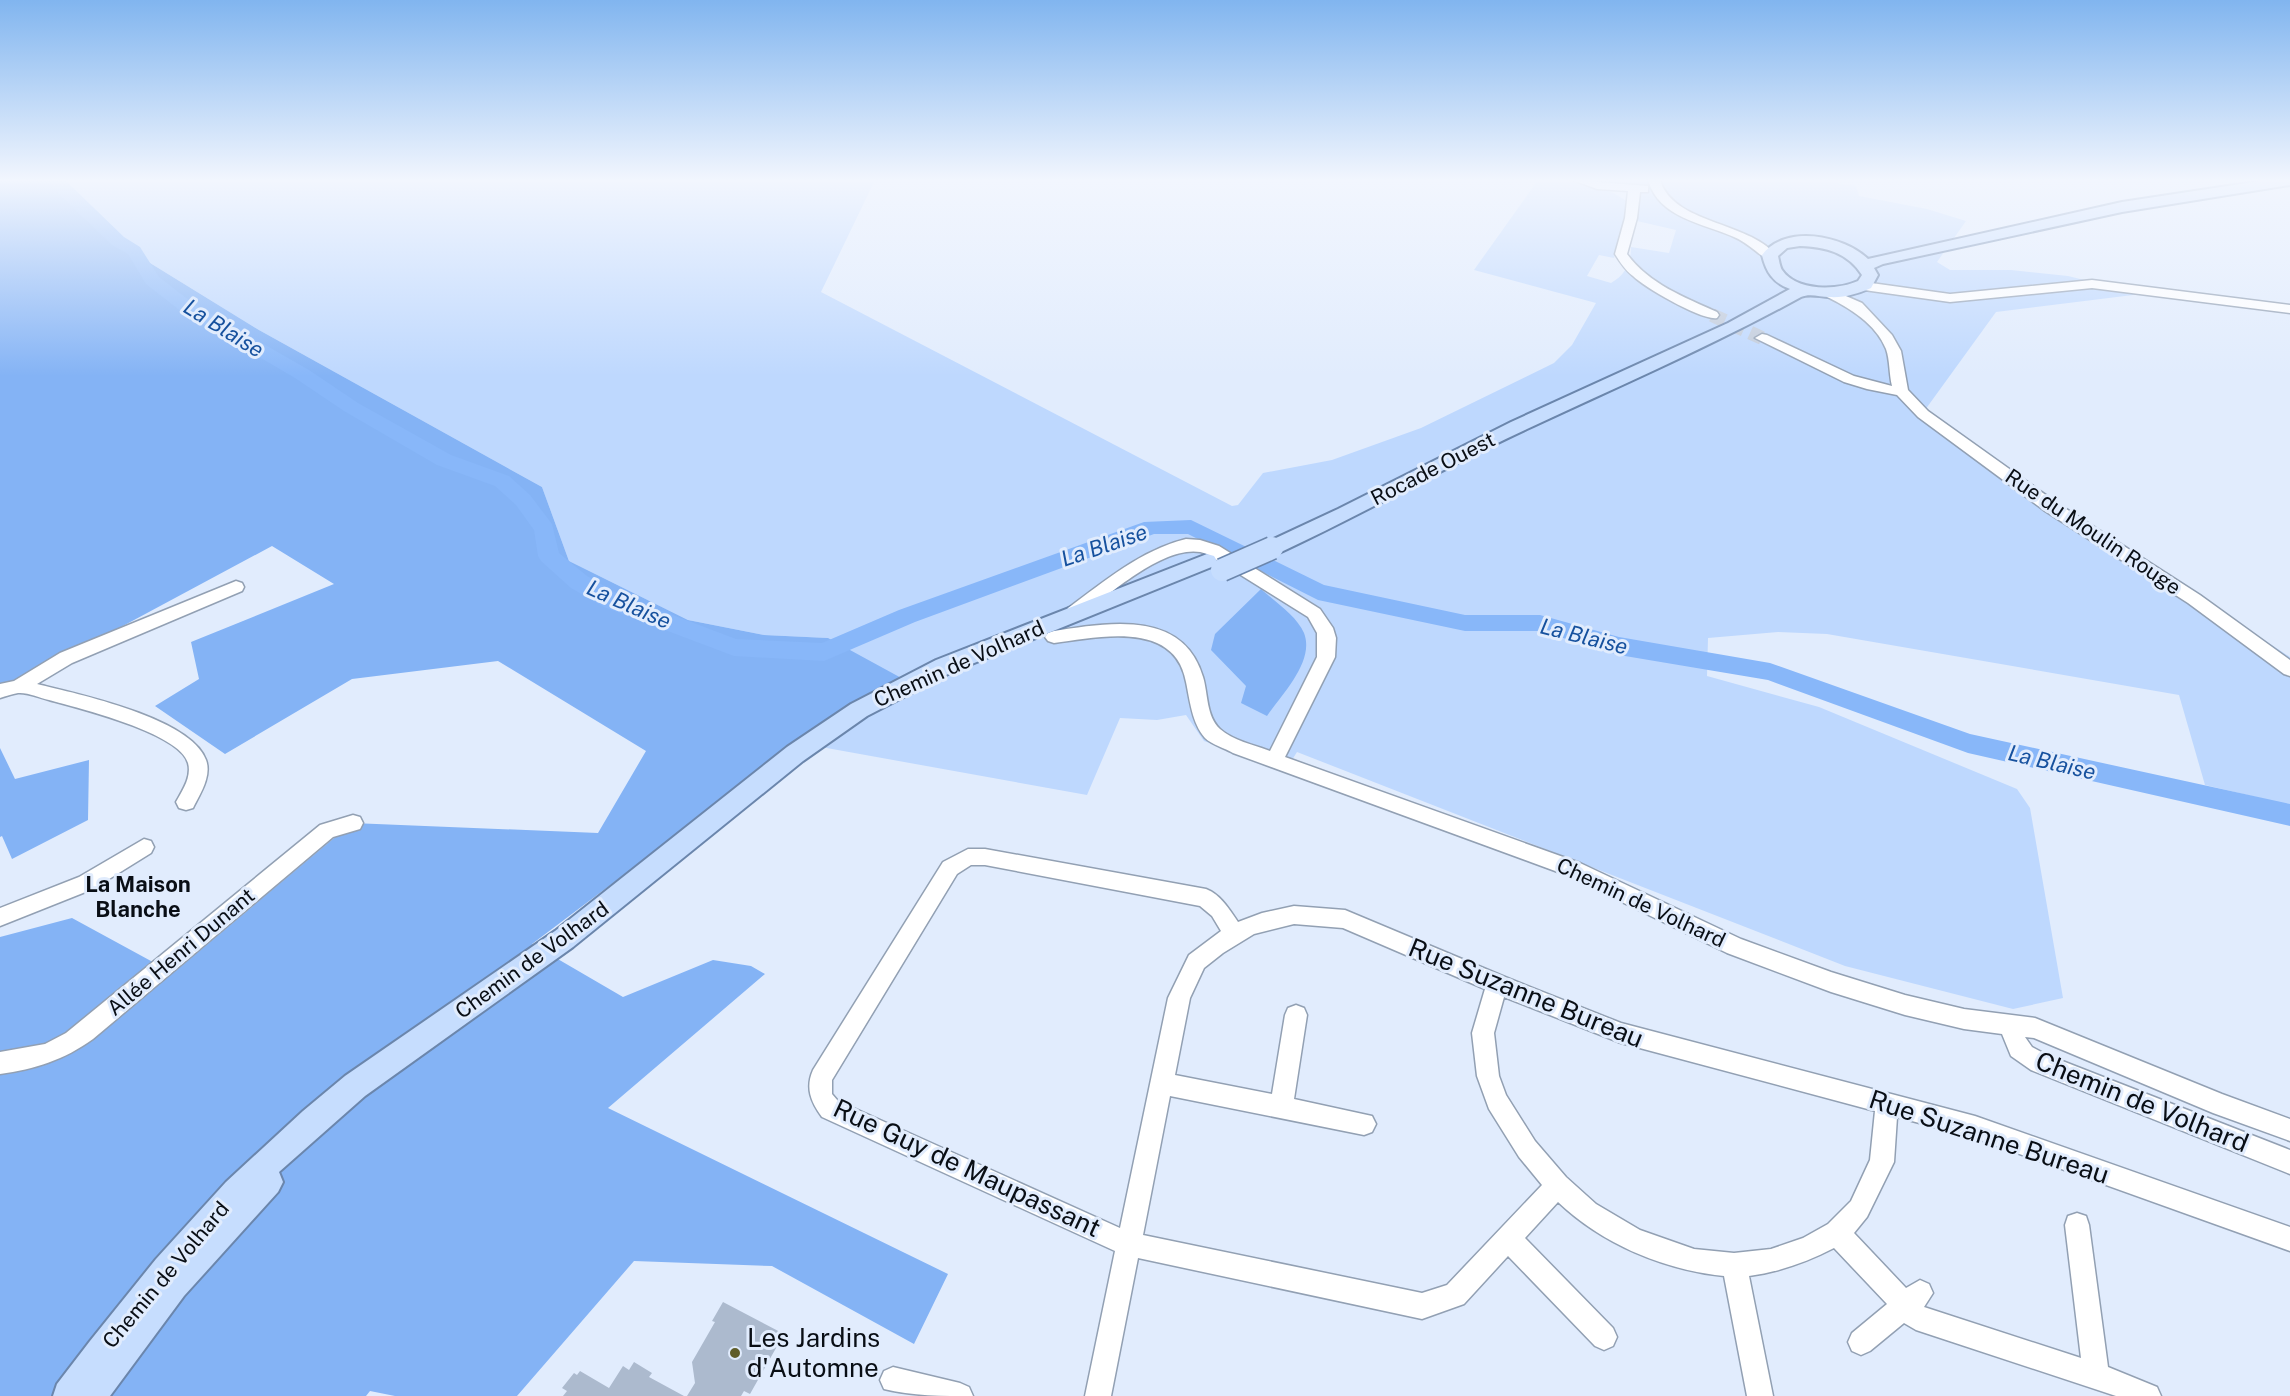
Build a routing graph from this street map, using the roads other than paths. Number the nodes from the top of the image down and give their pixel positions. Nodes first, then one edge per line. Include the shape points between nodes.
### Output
1 (1623, 245) edge
2 (1764, 245) edge
3 (1789, 245) edge
4 (1827, 245) edge
5 (1913, 245) edge
6 (1945, 245) edge
7 (1776, 250) junction
8 (1851, 254) junction
9 (1783, 278) junction
10 (1862, 285) junction
11 (1806, 289) junction
12 (2290, 309) edge
13 (1712, 315) tunnel mouth
14 (1762, 338) tunnel mouth
15 (1901, 391) junction
16 (1265, 544) junction
17 (1214, 565) junction
18 (236, 587) dead end
19 (1068, 616) junction
20 (1054, 637) junction
21 (2290, 669) edge
22 (19, 686) junction
23 (0, 691) edge
24 (1275, 759) junction
25 (186, 802) dead end
26 (353, 823) dead end
27 (144, 847) dead end
28 (0, 917) edge
29 (1234, 933) junction
30 (1497, 984) junction
31 (1296, 1015) dead end
32 (2014, 1026) junction
33 (0, 1063) edge
34 (1161, 1083) junction
35 (1887, 1103) junction
36 (1281, 1108) junction
37 (1364, 1124) dead end
38 (2290, 1130) edge
39 (2290, 1162) edge
40 (1558, 1185) junction
41 (2077, 1225) dead end
42 (1837, 1233) junction
43 (1507, 1238) junction
44 (2290, 1239) edge
45 (1128, 1244) junction
46 (1734, 1265) junction
47 (1912, 1299) junction
48 (1604, 1337) dead end
49 (1861, 1342) dead end
50 (2096, 1375) junction
51 (893, 1380) dead end
52 (69, 1396) edge
53 (90, 1396) edge
54 (960, 1396) edge
55 (1098, 1396) edge
56 (1760, 1396) edge
57 (2148, 1396) edge

1 - 13 street via 1621,254 1637,275
2 - 7 street
3 - 7 main road
4 - 8 main road
5 - 8 main road
6 - 10 main road via 1878,260
7 - 9 main road via 1771,267
8 - 10 main road
9 - 11 main road
9 - 16 main road, Rocade Ouest via 1760,300 1721,321 1491,425
10 - 11 main road via 1832,294
10 - 12 street via 1950,298 2092,284
10 - 15 street via 1894,351
11 - 16 main road, Rocade Ouest via 1734,327 1518,426 1345,514
14 - 15 street via 1864,384
15 - 21 street, Rue du Moulin Rouge via 1923,414 2026,489 2194,599
16 - 17 main road, Rocade Ouest, bridge
17 - 19 main road, Rocade Ouest
17 - 20 main road, Rocade Ouest
18 - 22 street via 66,658
19 - 24 street via 1143,565 1187,544 1203,546 1314,613 1329,639 1326,657
19 - 52 main road, Chemin de Volhard via 944,666 859,710 795,754 564,939 355,1086 276,1153 184,1247
20 - 24 street, Chemin de Volhard via 1115,629 1159,635 1172,642 1192,669 1203,719 1212,733 1240,748
20 - 53 main road, Chemin de Volhard via 931,689 842,739 591,933 346,1112 263,1186 214,1238 173,1285
22 - 23 street
22 - 25 street via 133,717 187,743 197,758 198,780
24 - 32 street, Chemin de Volhard via 1573,869 1734,946 1831,982 1915,1008
26 - 33 street, Allée Henri Dunant via 327,831 59,1051
27 - 28 street via 86,883
29 - 30 street, Rue Suzanne Bureau via 1295,914 1345,919
29 - 34 street, Rue Suzanne Bureau via 1196,962 1179,998
29 - 45 street, Rue Guy de Maupassant via 1206,898 968,857 950,868 821,1078 821,1097 830,1109
30 - 35 street, Rue Suzanne Bureau via 1621,1034
30 - 40 street via 1482,1033 1488,1077 1497,1101 1527,1149
31 - 36 street
32 - 38 street, Chemin de Volhard via 2035,1028
32 - 39 street, Chemin de Volhard via 2012,1034 2017,1046 2029,1059
34 - 36 street
34 - 45 street, Rue Suzanne Bureau
35 - 42 street via 1882,1162 1859,1209
35 - 44 street, Rue Suzanne Bureau via 1976,1127
36 - 37 street
40 - 43 street, Rue Guy de Maupassant
40 - 46 street via 1587,1213 1634,1240 1694,1261
41 - 50 street
42 - 46 street via 1771,1261
42 - 47 street
43 - 45 street, Rue Guy de Maupassant via 1455,1295 1422,1306
43 - 48 street
45 - 55 street, Rue Suzanne Bureau
46 - 56 street
47 - 49 street
47 - 50 street via 1916,1317
50 - 57 street
51 - 54 street

